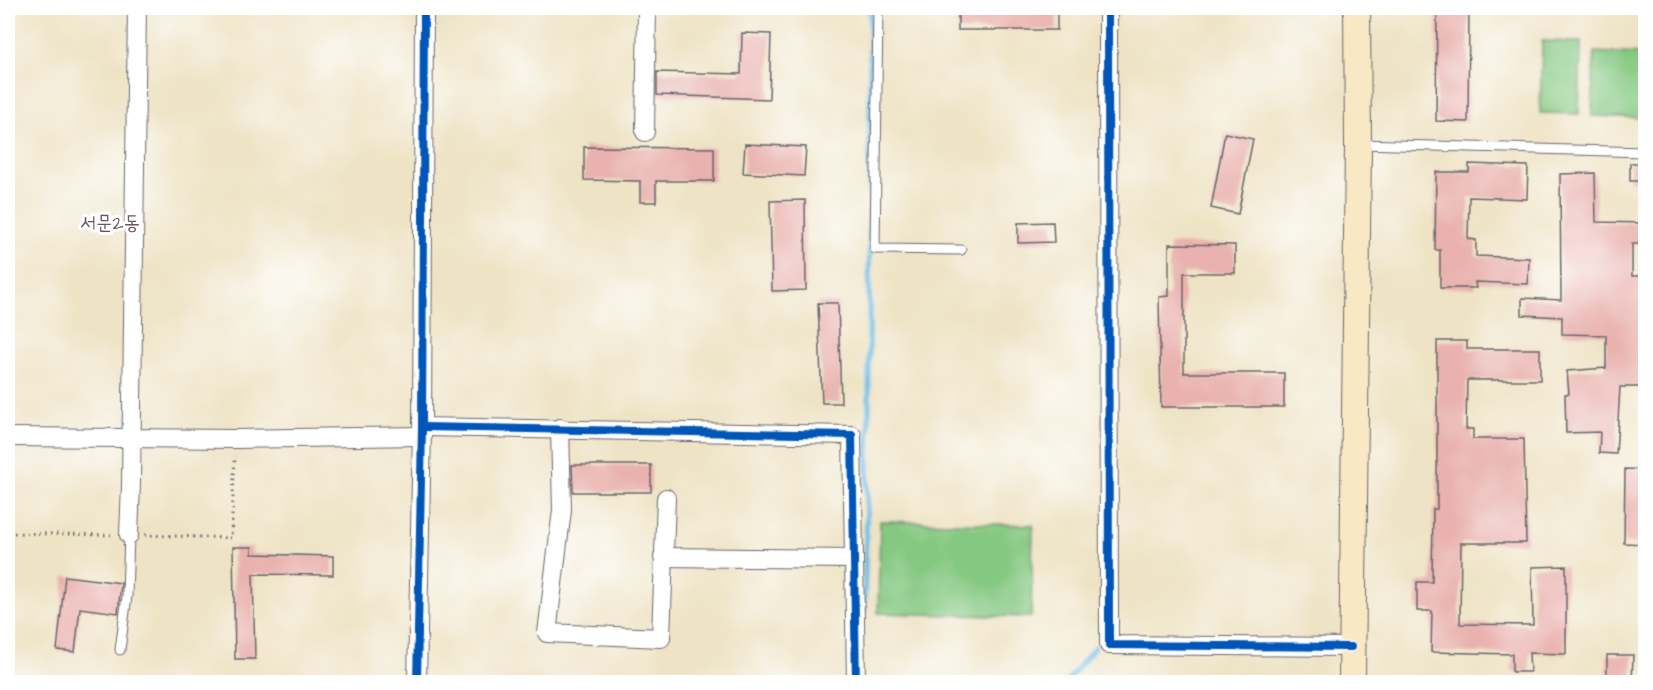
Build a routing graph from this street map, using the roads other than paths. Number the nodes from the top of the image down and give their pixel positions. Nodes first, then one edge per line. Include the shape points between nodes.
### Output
1 (137, 8) edge
2 (424, 8) edge
3 (647, 8) edge
4 (878, 8) edge
5 (1108, 8) edge
6 (1357, 8) edge
7 (645, 132) dead end
8 (1358, 144) junction
9 (1646, 152) edge
10 (961, 250) dead end
11 (560, 428) junction
12 (422, 432) junction
13 (8, 437) edge
14 (131, 438) junction
15 (666, 498) dead end
16 (129, 535) joint
17 (663, 557) junction
18 (854, 559) junction
19 (1351, 647) junction
20 (120, 650) dead end
21 (417, 682) edge
22 (856, 682) edge
23 (1352, 682) edge

1 - 14 street
2 - 12 street
3 - 7 street
4 - 10 lane via 874,249
5 - 19 street via 1109,645
6 - 8 street
8 - 9 lane
8 - 19 street
11 - 12 street
11 - 17 street via 562,510 547,633 661,638
11 - 18 street via 852,435
12 - 14 street via 236,439
12 - 21 street
13 - 14 street
14 - 16 street
15 - 17 street
16 - 20 lane
17 - 18 street
18 - 22 street
19 - 23 street

